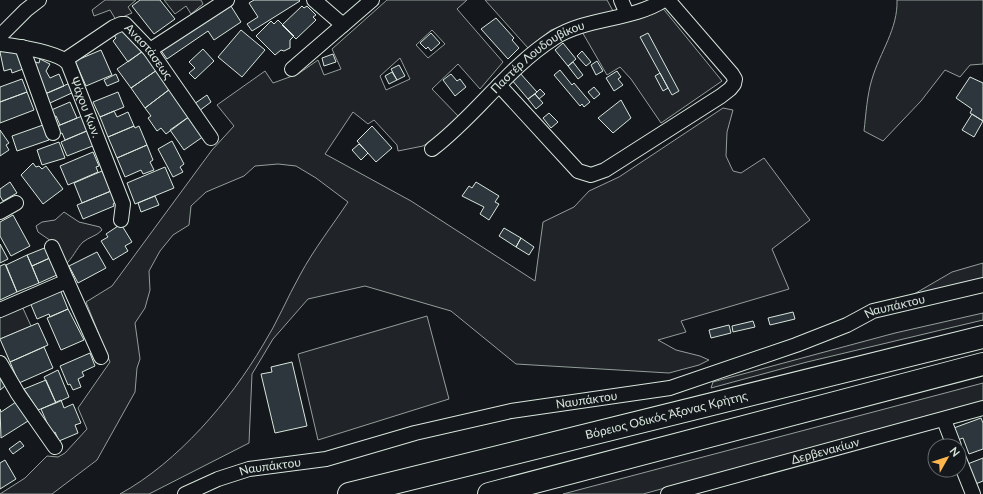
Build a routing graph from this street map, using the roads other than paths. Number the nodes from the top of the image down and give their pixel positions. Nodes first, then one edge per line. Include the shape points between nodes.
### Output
1 (39, 0) edge
2 (227, 0) edge
3 (314, 0) edge
4 (372, 0) edge
5 (621, 0) edge
6 (664, 0) edge
7 (668, 0) edge
8 (627, 14) junction
9 (343, 25) junction
10 (0, 36) edge
11 (0, 44) edge
12 (22, 47) junction
13 (150, 50) junction
14 (65, 60) junction
15 (292, 69) dead end
16 (499, 85) junction
17 (53, 133) dead end
18 (211, 138) dead end
19 (432, 149) dead end
20 (16, 203) dead end
21 (0, 212) edge
22 (121, 220) dead end
23 (52, 247) dead end
24 (67, 281) junction
25 (983, 284) edge
26 (0, 310) edge
27 (983, 337) edge
28 (101, 357) dead end
29 (0, 363) edge
30 (983, 364) edge
31 (983, 408) edge
32 (944, 420) junction
33 (951, 438) edge
34 (55, 447) dead end
35 (967, 478) edge
36 (185, 494) edge
37 (349, 494) edge
38 (489, 494) edge
39 (668, 494) edge
40 (973, 494) edge

1 - 10 street
2 - 13 street
3 - 9 street
4 - 9 street
5 - 8 street
6 - 8 street, Παστέρ Λουδουβίκου
7 - 16 street via 732,74 734,84 690,117 609,168 591,176 578,171
8 - 16 street, Παστέρ Λουδουβίκου via 562,33
9 - 15 street
11 - 12 street
12 - 14 street
12 - 17 street
13 - 14 street, Αναστάσεως via 131,29 122,24
13 - 18 street, Αναστάσεως
14 - 22 street, Ψάχου Κων. via 73,73 123,204
16 - 19 street, Παστέρ Λουδουβίκου via 459,128
20 - 21 street
23 - 24 street
24 - 26 street
24 - 28 street
25 - 36 street, Ναυπάκτου via 873,311 847,325 796,345 670,388 504,413 415,433 341,456 249,469
27 - 37 highway, Βόρειος Οδικός Άξονας Κρήτης
29 - 34 street
30 - 38 highway
31 - 32 street, Δερβενακίων
32 - 33 street
32 - 39 street, Δερβενακίων
35 - 40 street

